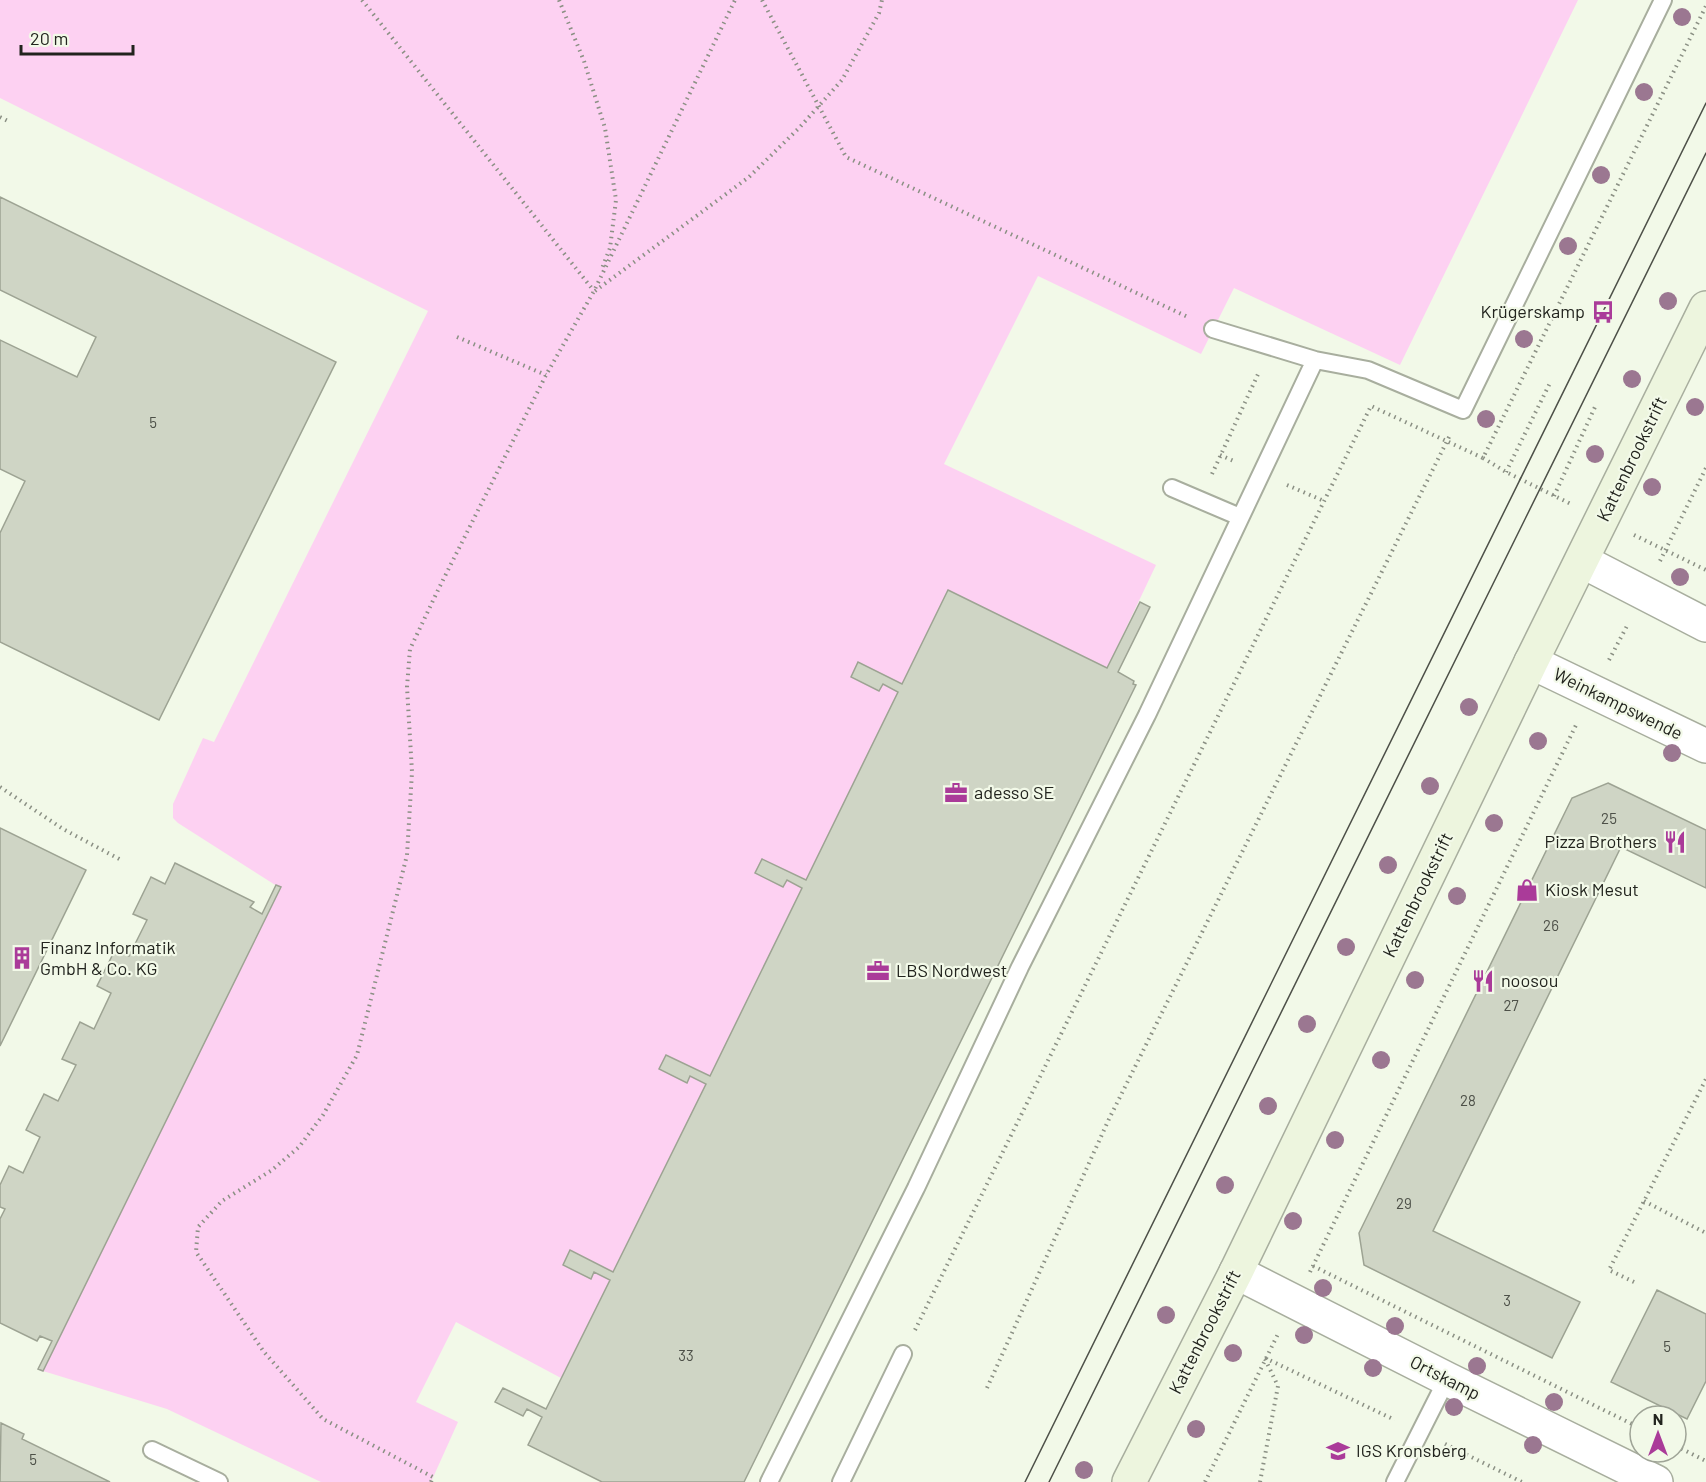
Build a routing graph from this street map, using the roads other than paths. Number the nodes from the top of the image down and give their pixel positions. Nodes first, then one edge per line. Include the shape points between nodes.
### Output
1 (1663, 0) edge
2 (1706, 308) edge
3 (1213, 329) road end
4 (1315, 360) junction
5 (1172, 488) dead end
6 (1240, 517) junction
7 (1582, 561) junction
8 (1706, 625) edge
9 (1531, 663) junction
10 (1706, 746) edge
11 (1236, 1272) junction
12 (903, 1354) road end
13 (1447, 1379) junction
14 (152, 1450) dead end
15 (219, 1482) edge
16 (769, 1482) edge
17 (841, 1482) edge
18 (1129, 1482) edge
19 (1395, 1482) edge
20 (1656, 1482) edge

1 - 4 lane via 1463,410 1368,370
2 - 7 main road, Kattenbrookstrift
3 - 4 lane
4 - 6 lane
5 - 6 lane
6 - 16 lane via 1147,715
7 - 8 street
7 - 9 main road, Kattenbrookstrift
9 - 10 street, Weinkampswende
9 - 11 main road, Kattenbrookstrift
11 - 13 street, Ortskamp
11 - 18 main road, Kattenbrookstrift
12 - 17 lane
13 - 19 lane
13 - 20 street, Ortskamp
14 - 15 lane

